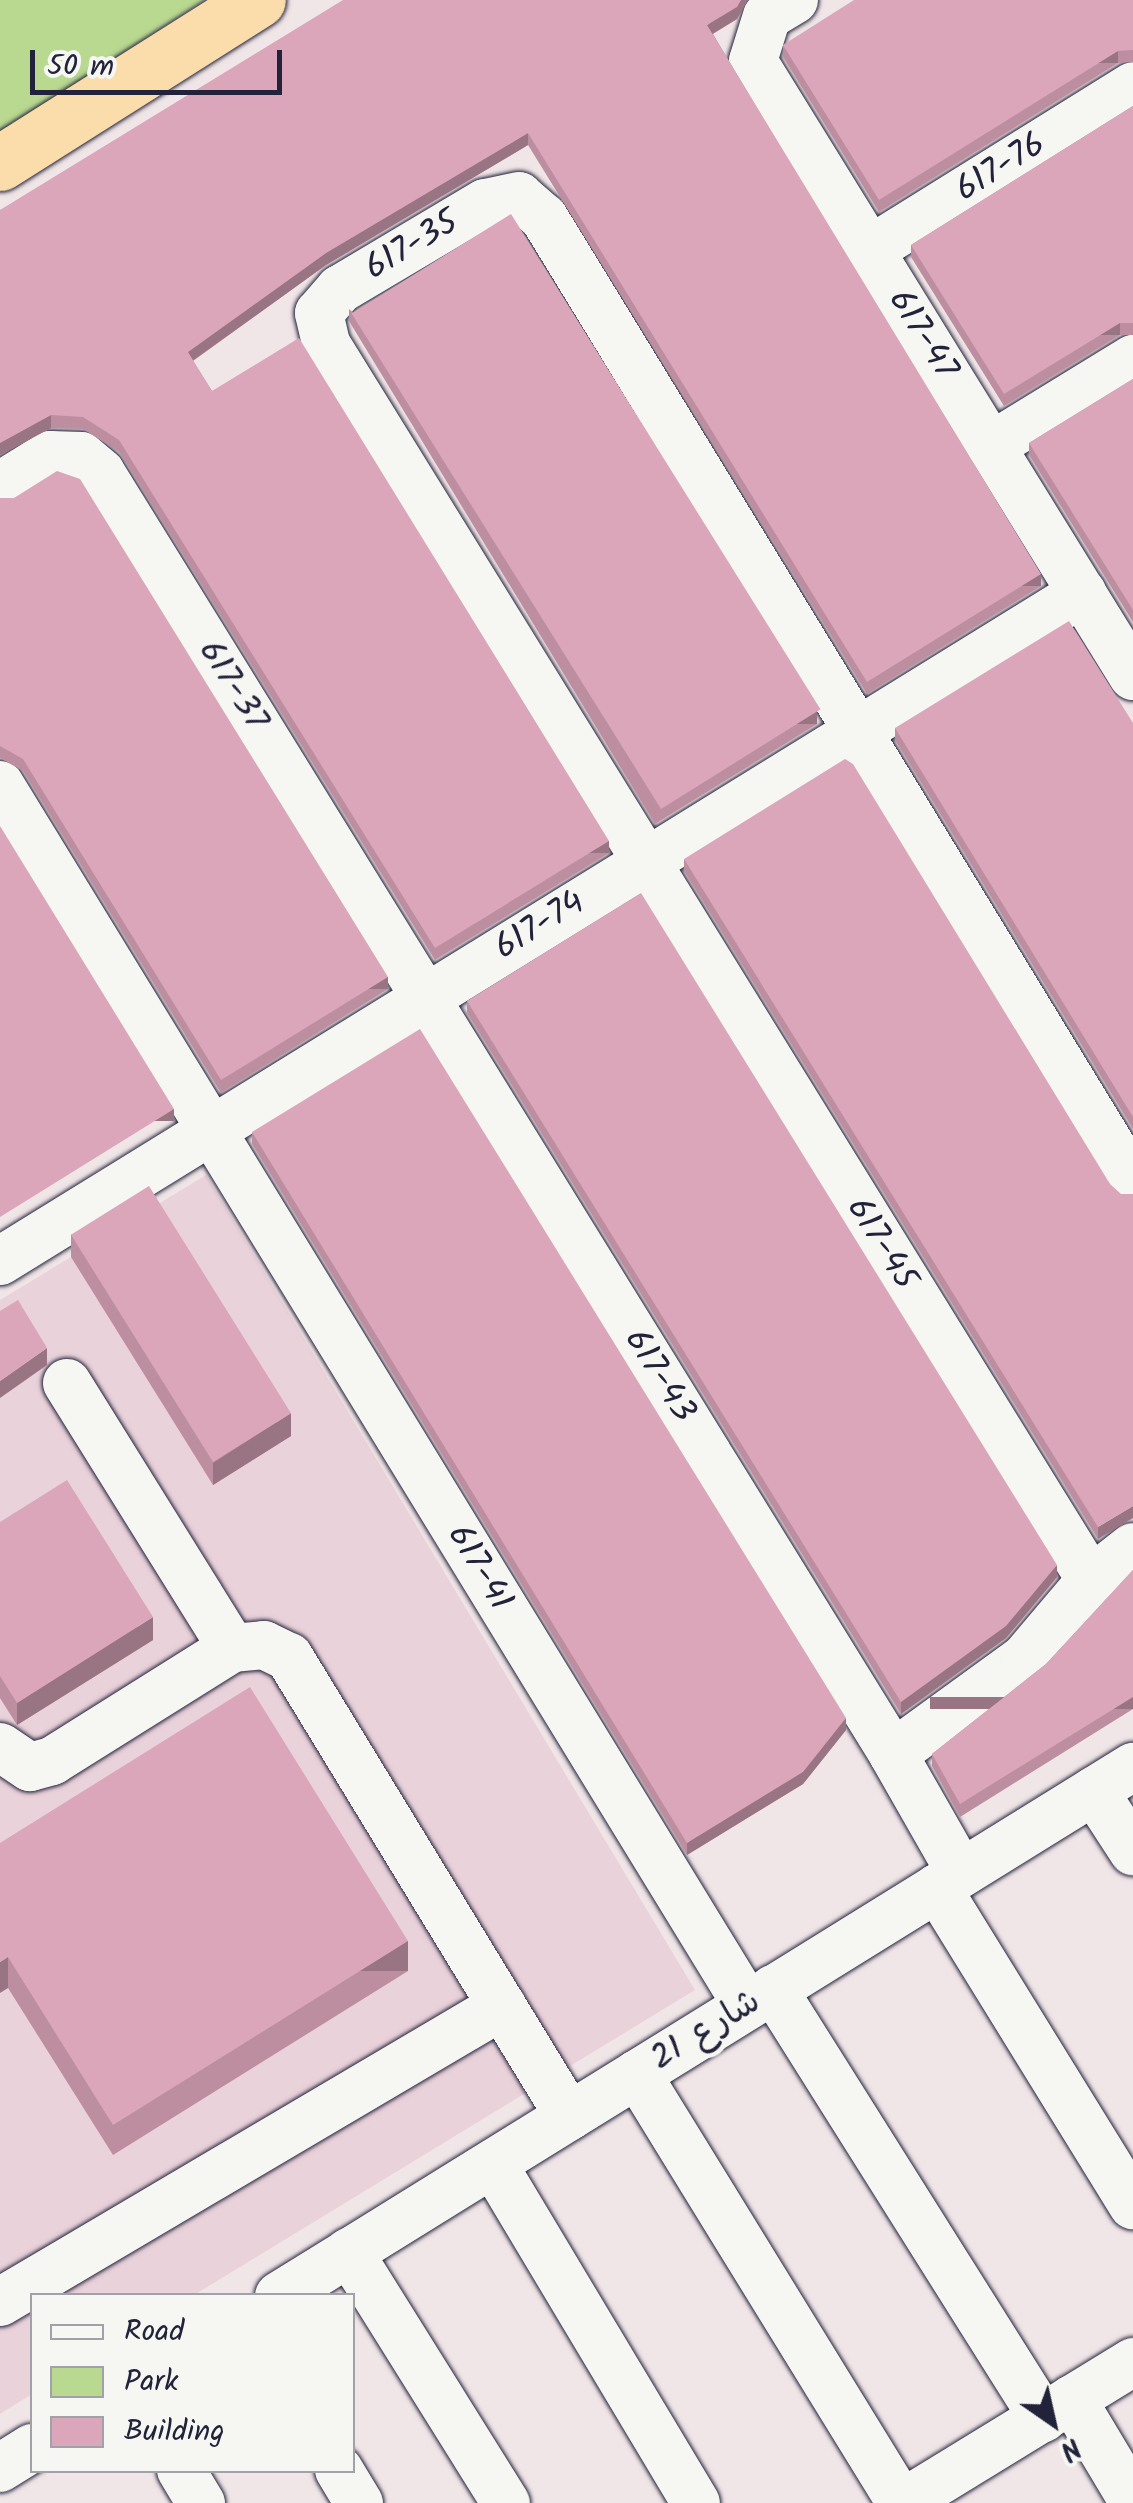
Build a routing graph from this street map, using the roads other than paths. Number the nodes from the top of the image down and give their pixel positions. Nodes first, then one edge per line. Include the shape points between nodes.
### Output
1 (258, 0) edge
2 (794, 0) edge
3 (1133, 86) edge
4 (0, 163) edge
5 (870, 250) junction
6 (1133, 359) edge
7 (991, 446) junction
8 (0, 486) edge
9 (1082, 593) junction
10 (1127, 651) edge
11 (860, 730) junction
12 (0, 785) edge
13 (643, 862) junction
14 (425, 998) junction
15 (212, 1130) junction
16 (1133, 1182) edge
17 (0, 1261) edge
18 (67, 1383) dead end
19 (1133, 1547) edge
20 (1092, 1580) junction
21 (232, 1648) junction
22 (0, 1746) edge
23 (893, 1754) junction
24 (1114, 1779) edge
25 (1133, 1851) edge
26 (949, 1880) junction
27 (760, 1997) junction
28 (502, 2006) junction
29 (637, 2074) junction
30 (569, 2116) junction
31 (493, 2164) junction
32 (1133, 2205) edge
33 (350, 2252) junction
34 (284, 2293) edge
35 (0, 2302) edge
36 (1133, 2362) edge
37 (1057, 2408) junction
38 (30, 2449) edge
39 (0, 2471) edge
40 (183, 2473) edge
41 (342, 2473) edge
42 (967, 2486) edge
43 (1133, 2501) edge
44 (18, 2503) edge
45 (201, 2503) edge
46 (359, 2503) edge
47 (506, 2503) edge
48 (696, 2503) edge
49 (902, 2503) edge

1 - 4 highway
2 - 5 street, 617-47 via 768,16 753,61
3 - 5 street, 617-76
5 - 7 street, 617-47
6 - 7 street
7 - 9 street, 617-47
8 - 14 street, 617-37 via 50,455 81,456 101,473
9 - 10 street, 617-47
9 - 11 street, 617-74
11 - 13 street, 617-74
11 - 13 street, 617-35 via 544,218 519,196 485,203 340,288 319,313 326,344
11 - 16 street
12 - 15 street
13 - 14 street, 617-74
13 - 20 street, 617-45
14 - 15 street, 617-74
14 - 23 street, 617-43
15 - 17 street, 617-74
15 - 27 street, 617-41
18 - 21 street
19 - 20 street
20 - 23 street via 1025,1658
21 - 22 street via 52,1761 30,1767
21 - 28 street via 264,1645 289,1657
23 - 26 street, 617-43
24 - 25 street
24 - 26 street, شارع 21
26 - 27 street, شارع 21
26 - 32 street, 617-43
27 - 29 street, شارع 21
27 - 37 street, 617-41
28 - 30 street
28 - 35 street
29 - 30 street, شارع 21
29 - 49 street
30 - 31 street, شارع 21
31 - 33 street, شارع 21
31 - 48 street
33 - 34 street, شارع 21
33 - 47 street
36 - 37 street
37 - 42 street
37 - 43 street, 617-41
38 - 39 street
39 - 44 street
40 - 45 street
41 - 46 street
42 - 49 street

